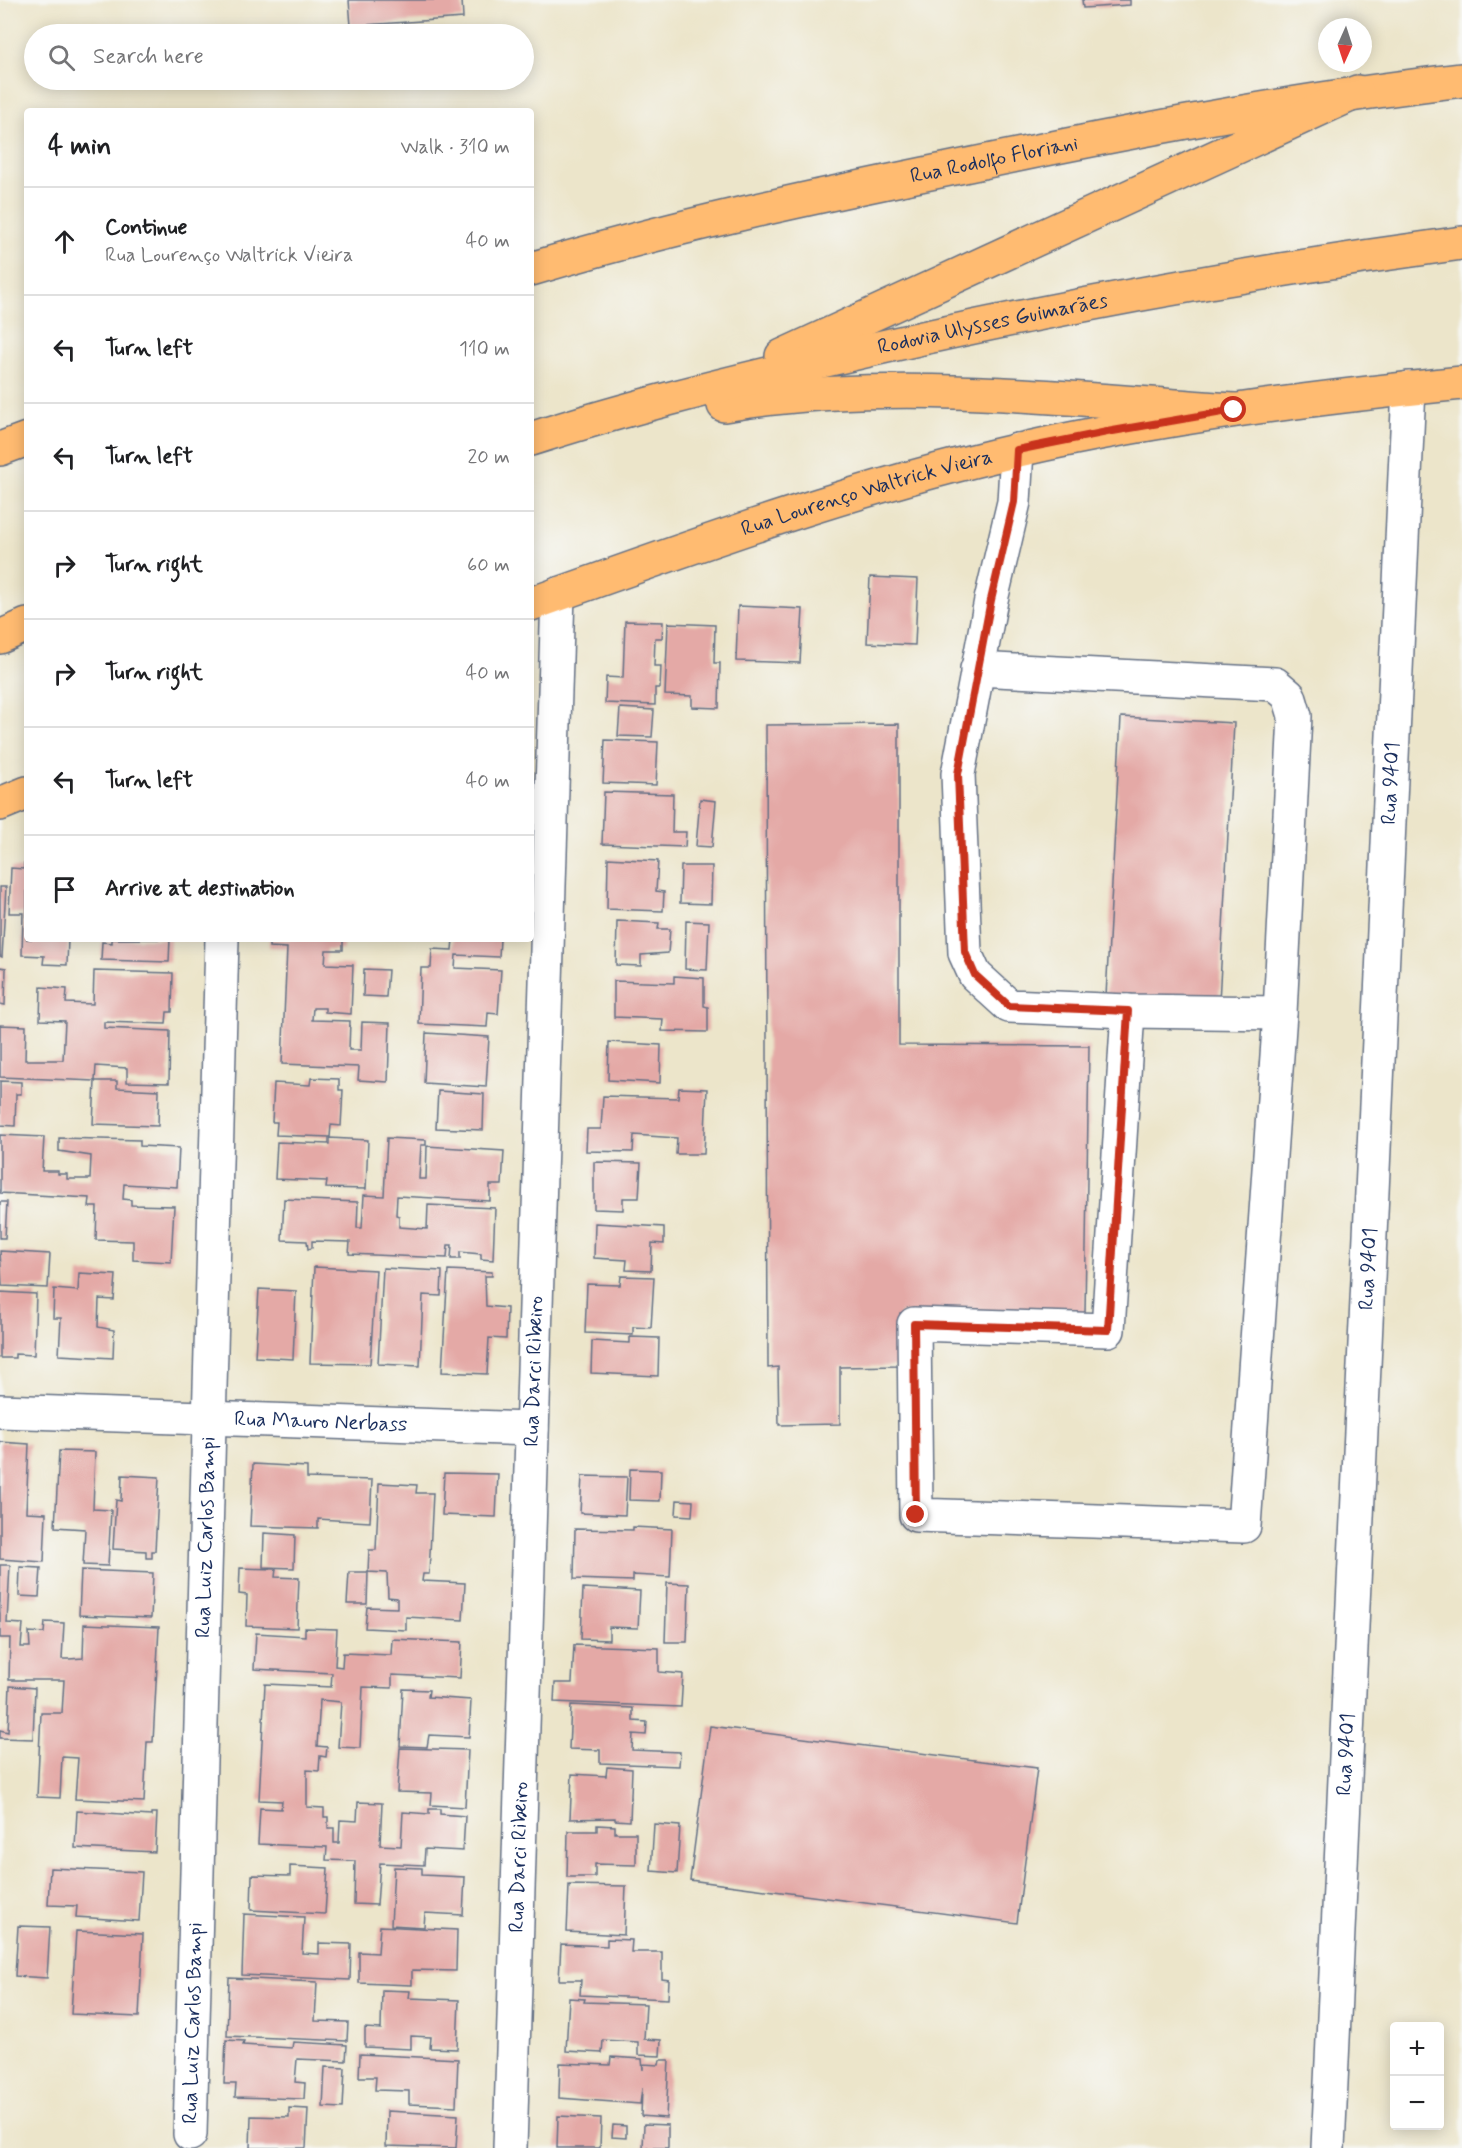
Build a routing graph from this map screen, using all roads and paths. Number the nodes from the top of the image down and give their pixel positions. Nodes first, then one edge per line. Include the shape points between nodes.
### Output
1 (1462, 80) edge
2 (1357, 92) junction
3 (1462, 243) edge
4 (534, 268) edge
5 (1462, 383) edge
6 (718, 386) junction
7 (1409, 388) junction
8 (1234, 410) junction
9 (536, 437) edge
10 (24, 440) edge
11 (0, 448) edge
12 (1017, 450) junction
13 (544, 599) edge
14 (24, 626) edge
15 (0, 637) edge
16 (978, 669) junction
17 (24, 794) edge
18 (0, 804) edge
19 (222, 942) edge
20 (1128, 1011) junction
21 (1280, 1013) junction
22 (0, 1412) edge
23 (209, 1418) junction
24 (532, 1429) junction
25 (190, 2134) dead end
26 (510, 2148) edge
27 (1328, 2148) edge

1 - 2 main road, Rua Rodolfo Floriani
2 - 4 main road, Rua Rodolfo Floriani via 1048,148 787,202
2 - 6 main road
3 - 6 main road, Rodovia Ulysses Guimarães via 1174,288 965,327
5 - 7 main road, Rua Lourenço Waltrick Vieira
6 - 9 main road, Rodovia Ulysses Guimarães
7 - 8 main road, Rua Lourenço Waltrick Vieira
7 - 27 street, Rua 9401
8 - 9 main road via 939,391 780,396
8 - 12 main road, Rua Lourenço Waltrick Vieira
10 - 11 main road
12 - 13 main road, Rua Lourenço Waltrick Vieira via 774,519
12 - 16 street via 1014,502
13 - 24 street, Rua Darci Ribeiro
14 - 15 main road
16 - 20 street via 958,774 965,952 975,975 1009,1006
16 - 21 street via 1275,684 1289,696 1294,716
17 - 18 main road
19 - 23 street, Rua Luiz Carlos Bampi
20 - 21 street
20 - 21 street via 1108,1330 914,1324 916,1515 1244,1526
22 - 23 street, Rua Mauro Nerbass
23 - 24 street, Rua Mauro Nerbass
23 - 25 street, Rua Luiz Carlos Bampi
24 - 26 street, Rua Darci Ribeiro

